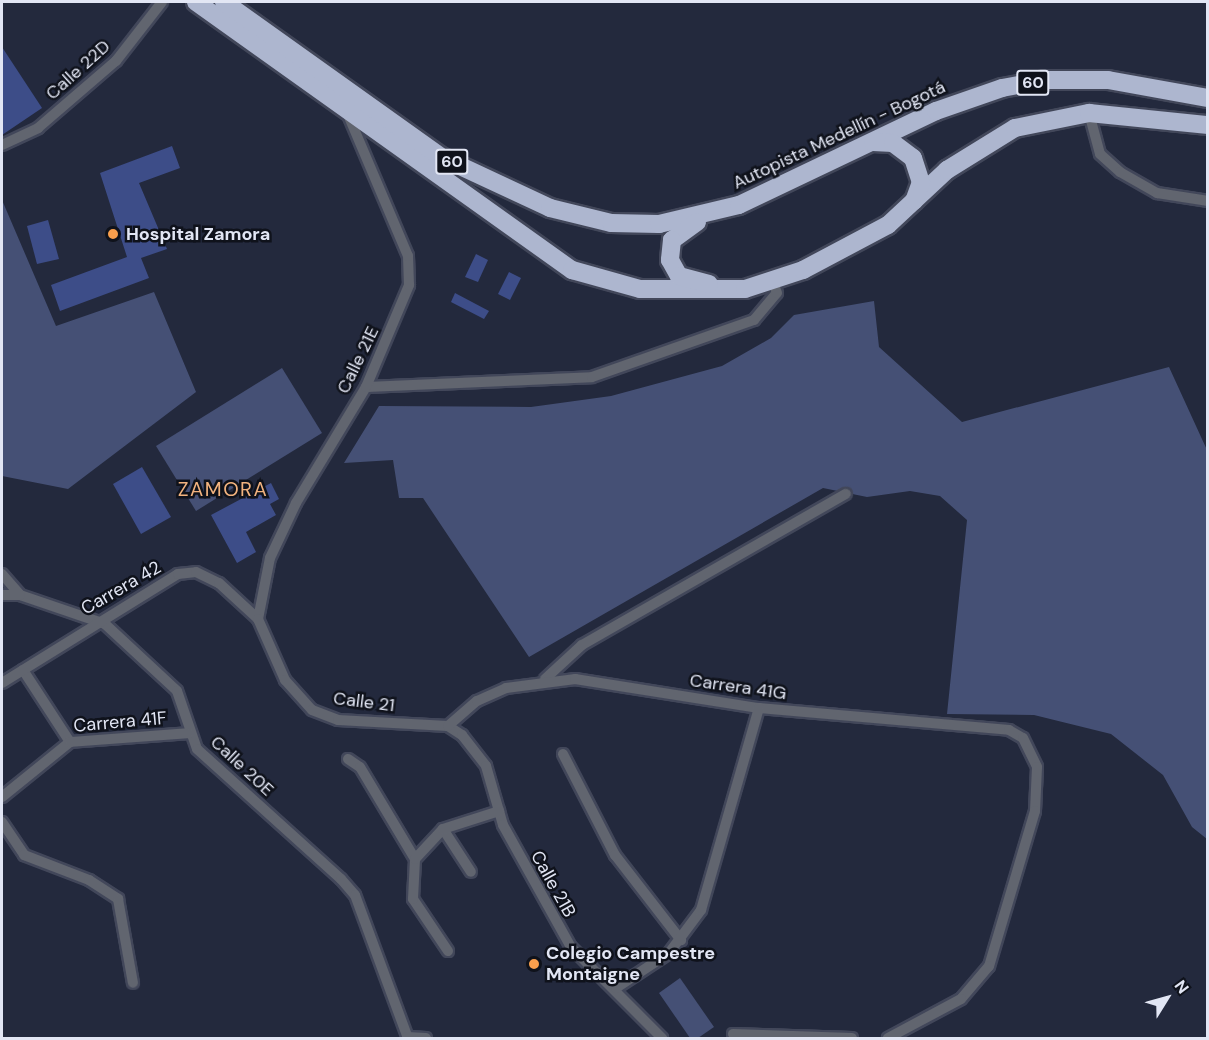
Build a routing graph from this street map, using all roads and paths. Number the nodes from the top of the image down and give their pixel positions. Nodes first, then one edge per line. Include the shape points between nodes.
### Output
1 (162, 2) edge
2 (196, 2) edge
3 (224, 2) edge
4 (1208, 98) edge
5 (346, 108) junction
6 (1089, 113) junction
7 (1208, 125) edge
8 (868, 143) junction
9 (2, 145) edge
10 (1208, 201) edge
11 (912, 205) junction
12 (717, 210) junction
13 (774, 282) junction
14 (746, 289) junction
15 (366, 387) junction
16 (846, 494) dead end
17 (2, 574) edge
18 (2, 595) edge
19 (20, 595) junction
20 (258, 619) junction
21 (95, 621) junction
22 (23, 670) junction
23 (545, 679) junction
24 (2, 683) edge
25 (759, 708) junction
26 (448, 726) junction
27 (189, 733) junction
28 (69, 742) junction
29 (563, 754) dead end
30 (348, 759) dead end
31 (2, 797) edge
32 (499, 811) junction
33 (2, 822) edge
34 (443, 829) junction
35 (415, 859) junction
36 (471, 872) dead end
37 (681, 940) junction
38 (448, 951) dead end
39 (133, 983) dead end
40 (616, 988) junction
41 (733, 1034) dead end
42 (407, 1038) edge
43 (426, 1038) edge
44 (662, 1038) edge
45 (852, 1038) edge
46 (888, 1038) edge

1 - 9 street, Calle 22D via 116,61 38,128
2 - 5 highway, 60
3 - 12 highway, Autopista Medellín - Bogotá / 60 via 443,158 550,208 632,225
4 - 8 highway, Autopista Medellín - Bogotá / 60 via 1108,80 1045,80 961,102
5 - 14 highway, 60 via 572,270 651,291
5 - 15 street, Calle 21E via 408,256 409,285
6 - 7 highway, 60
6 - 10 street via 1100,154 1120,172 1157,193
6 - 11 highway, 60 via 1015,128 980,145
8 - 11 highway via 893,143 914,158 921,182
8 - 12 highway, Autopista Medellín - Bogotá / 60 via 739,205
11 - 13 highway, 60 via 861,242
12 - 14 highway via 677,234 670,247 672,267 687,281
13 - 14 highway, 60
13 - 15 street via 777,293 754,320 592,377
15 - 20 street, Calle 21E via 296,502 267,566
16 - 23 street via 582,645
17 - 19 street
18 - 19 street
19 - 21 street, Calle 20E
20 - 21 street, Carrera 42 via 219,583 196,572 178,574
20 - 26 street, Calle 21 via 285,680 312,710 338,720
21 - 22 street, Carrera 42
21 - 27 street, Calle 20E via 177,691 187,707
22 - 24 street, Carrera 42
22 - 28 street
23 - 25 street, Carrera 41G
23 - 26 street, Carrera 41G via 477,701
25 - 37 street via 701,910
25 - 46 street, Carrera 41G via 1009,730 1031,746 1037,767 1035,811 989,966 961,999
26 - 32 street, Calle 21B via 486,766
27 - 28 street, Carrera 41F
27 - 42 street, Calle 20E via 197,749 355,895
28 - 31 street, Carrera 41F
29 - 37 street via 615,855
30 - 35 street via 360,767
32 - 34 street
32 - 40 street, Calle 21B via 571,947
33 - 39 street via 24,855 112,891 118,899
34 - 35 street
34 - 36 street
35 - 38 street via 413,899
37 - 40 street
40 - 44 street, Calle 21B
41 - 45 street
42 - 43 street

